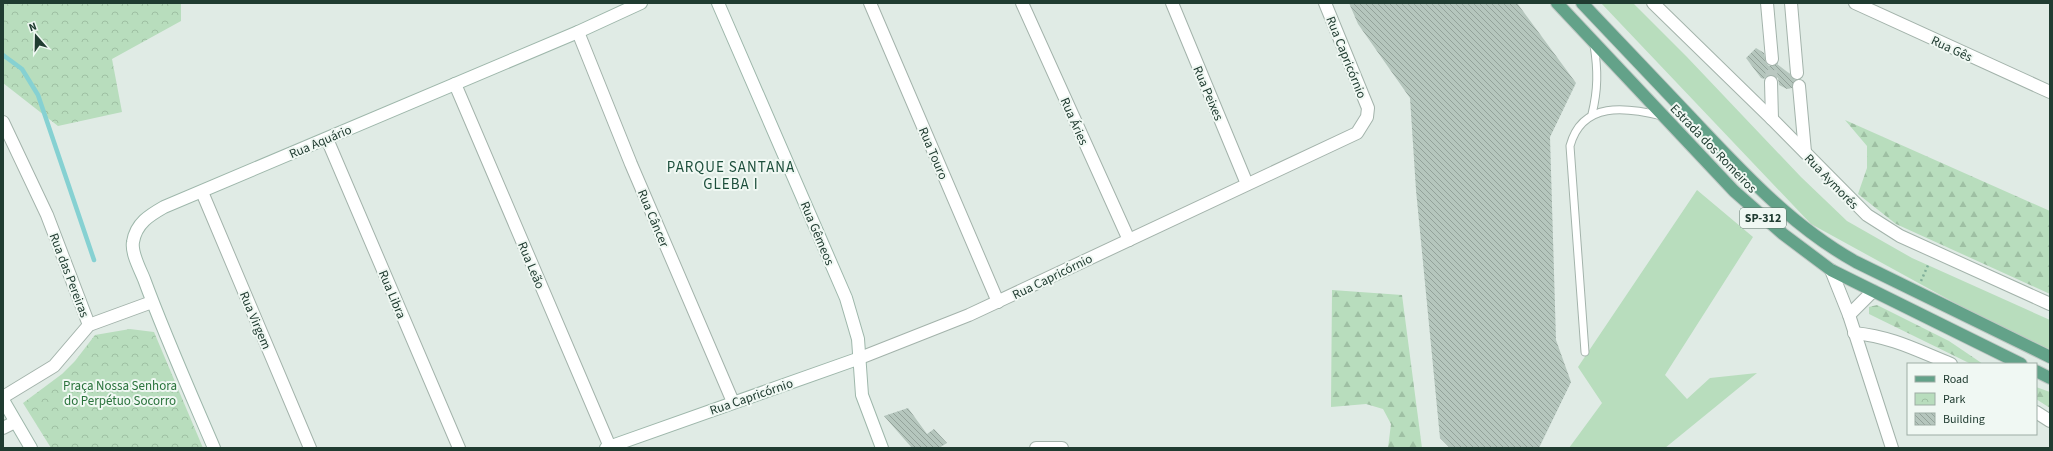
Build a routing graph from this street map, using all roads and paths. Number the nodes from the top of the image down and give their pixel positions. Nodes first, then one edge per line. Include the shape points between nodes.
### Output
1 (641, 3) edge
2 (718, 3) edge
3 (870, 3) edge
4 (1022, 3) edge
5 (1172, 3) edge
6 (1325, 3) edge
7 (1557, 3) edge
8 (1582, 3) edge
9 (1653, 3) edge
10 (1767, 3) edge
11 (1791, 3) edge
12 (1855, 3) edge
13 (578, 32) junction
14 (1594, 43) junction
15 (1772, 60) tunnel mouth
16 (1797, 73) dead end
17 (1771, 82) tunnel mouth
18 (455, 84) junction
19 (1799, 86) dead end
20 (2050, 92) edge
21 (1592, 114) junction
22 (1664, 116) junction
23 (1772, 118) junction
24 (3, 122) edge
25 (327, 139) junction
26 (1805, 152) junction
27 (1247, 184) junction
28 (202, 192) junction
29 (1129, 240) junction
30 (1935, 252) junction
31 (1832, 270) junction
32 (1873, 291) junction
33 (1916, 292) junction
34 (152, 302) junction
35 (998, 302) junction
36 (2050, 304) edge
37 (1849, 315) junction
38 (89, 326) junction
39 (1854, 333) junction
40 (1585, 352) dead end
41 (860, 358) junction
42 (2050, 358) edge
43 (1949, 363) edge
44 (2019, 363) edge
45 (2037, 372) edge
46 (2050, 378) edge
47 (3, 399) edge
48 (733, 402) junction
49 (2037, 413) edge
50 (2050, 421) edge
51 (15, 422) junction
52 (3, 428) edge
53 (608, 447) edge
54 (31, 448) edge
55 (214, 448) edge
56 (310, 448) edge
57 (459, 448) edge
58 (882, 448) edge
59 (1036, 448) edge
60 (1062, 448) edge
61 (1892, 448) edge

1 - 13 street, Rua Aquário
2 - 41 street, Rua Gêmeos via 846,298 856,327
3 - 35 street, Rua Touro
4 - 29 street, Rua Áries
5 - 27 street, Rua Peixes
6 - 27 street, Rua Capricórnio via 1366,101 1367,117 1357,133
7 - 14 main road, Estrada dos Romeiros / SP-312
8 - 33 main road, Estrada dos Romeiros / SP-312 via 1748,178 1794,220 1841,254
9 - 23 street, Rua Aymorés
10 - 15 street
11 - 16 street
12 - 20 street, Rua Gês
13 - 18 street, Rua Aquário
13 - 48 street, Rua Câncer via 631,164
14 - 21 lane via 1598,76
14 - 22 main road, Estrada dos Romeiros / SP-312
17 - 23 street
18 - 25 street, Rua Aquário
18 - 53 street, Rua Leão
19 - 26 street
21 - 22 lane via 1628,109
21 - 40 lane via 1574,132 1570,146
22 - 31 main road, Estrada dos Romeiros / SP-312 via 1759,214
23 - 26 street, Rua Aymorés
24 - 38 street, Rua das Pereiras via 48,215
25 - 28 street, Rua Aquário
25 - 57 street, Rua Libra
26 - 30 street, Rua Aymorés via 1867,215 1900,236
27 - 29 street, Rua Capricórnio
28 - 34 street, Rua Aquário via 164,207 140,224 133,242 134,253
28 - 56 street, Rua Virgem
29 - 35 street, Rua Capricórnio
30 - 33 path
30 - 36 street, Rua Aymorés
31 - 32 main road, Estrada dos Romeiros / SP-312
31 - 37 street
32 - 37 street
32 - 44 main road, Estrada dos Romeiros / SP-312
33 - 42 main road, Estrada dos Romeiros / SP-312
34 - 38 street
34 - 55 street
35 - 41 street, Rua Capricórnio via 948,325
37 - 39 street
38 - 47 street, Rua das Pereiras via 54,366
39 - 43 street via 1878,335 1894,340
39 - 61 street
41 - 48 street, Rua Capricórnio
41 - 58 street, Rua Gêmeos via 862,395
45 - 46 main road
47 - 51 street
48 - 53 street, Rua Capricórnio
49 - 50 street
51 - 52 street
51 - 54 street
59 - 60 street

